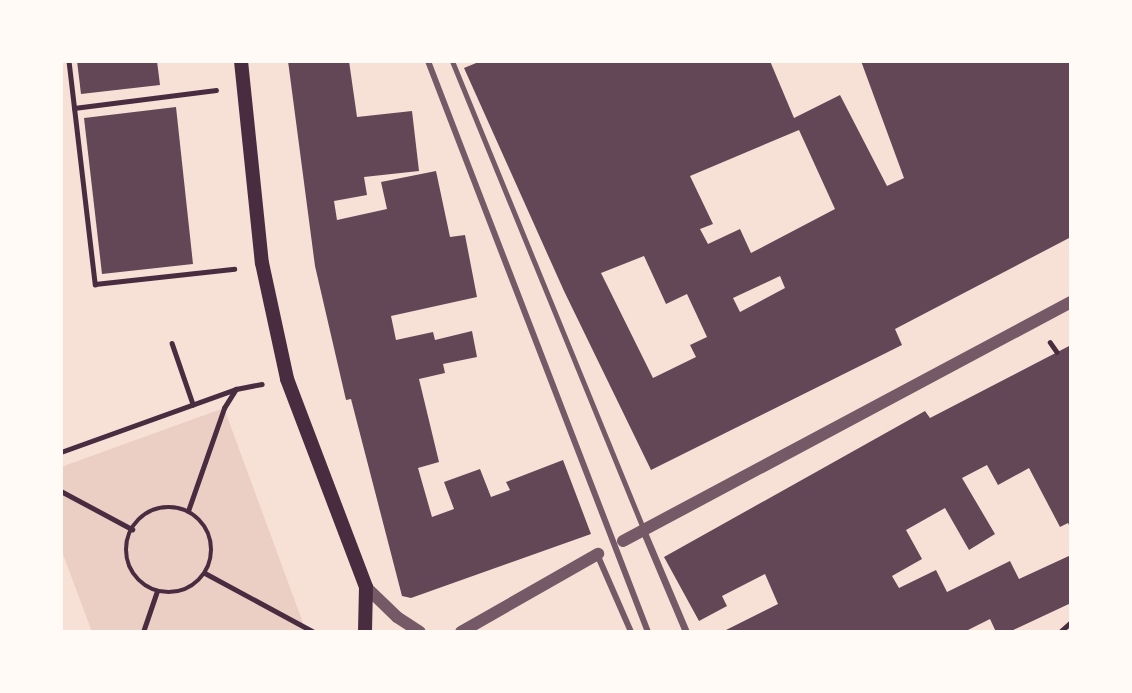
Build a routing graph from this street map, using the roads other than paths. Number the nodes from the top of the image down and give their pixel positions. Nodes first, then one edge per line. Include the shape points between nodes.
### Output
1 (241, 61) edge
2 (428, 61) edge
3 (452, 61) edge
4 (1071, 302) edge
5 (643, 530) junction
6 (623, 541) dead end
7 (598, 554) junction
8 (366, 587) junction
9 (365, 632) edge
10 (421, 632) edge
11 (461, 632) edge
12 (472, 632) edge
13 (631, 632) edge
14 (648, 632) edge
15 (686, 632) edge

1 - 8 main road via 262,263 287,379
2 - 14 street
3 - 5 lane
4 - 5 street
5 - 6 street
5 - 15 street
7 - 11 street
7 - 12 street
7 - 13 street
8 - 9 main road
8 - 10 street via 397,617

